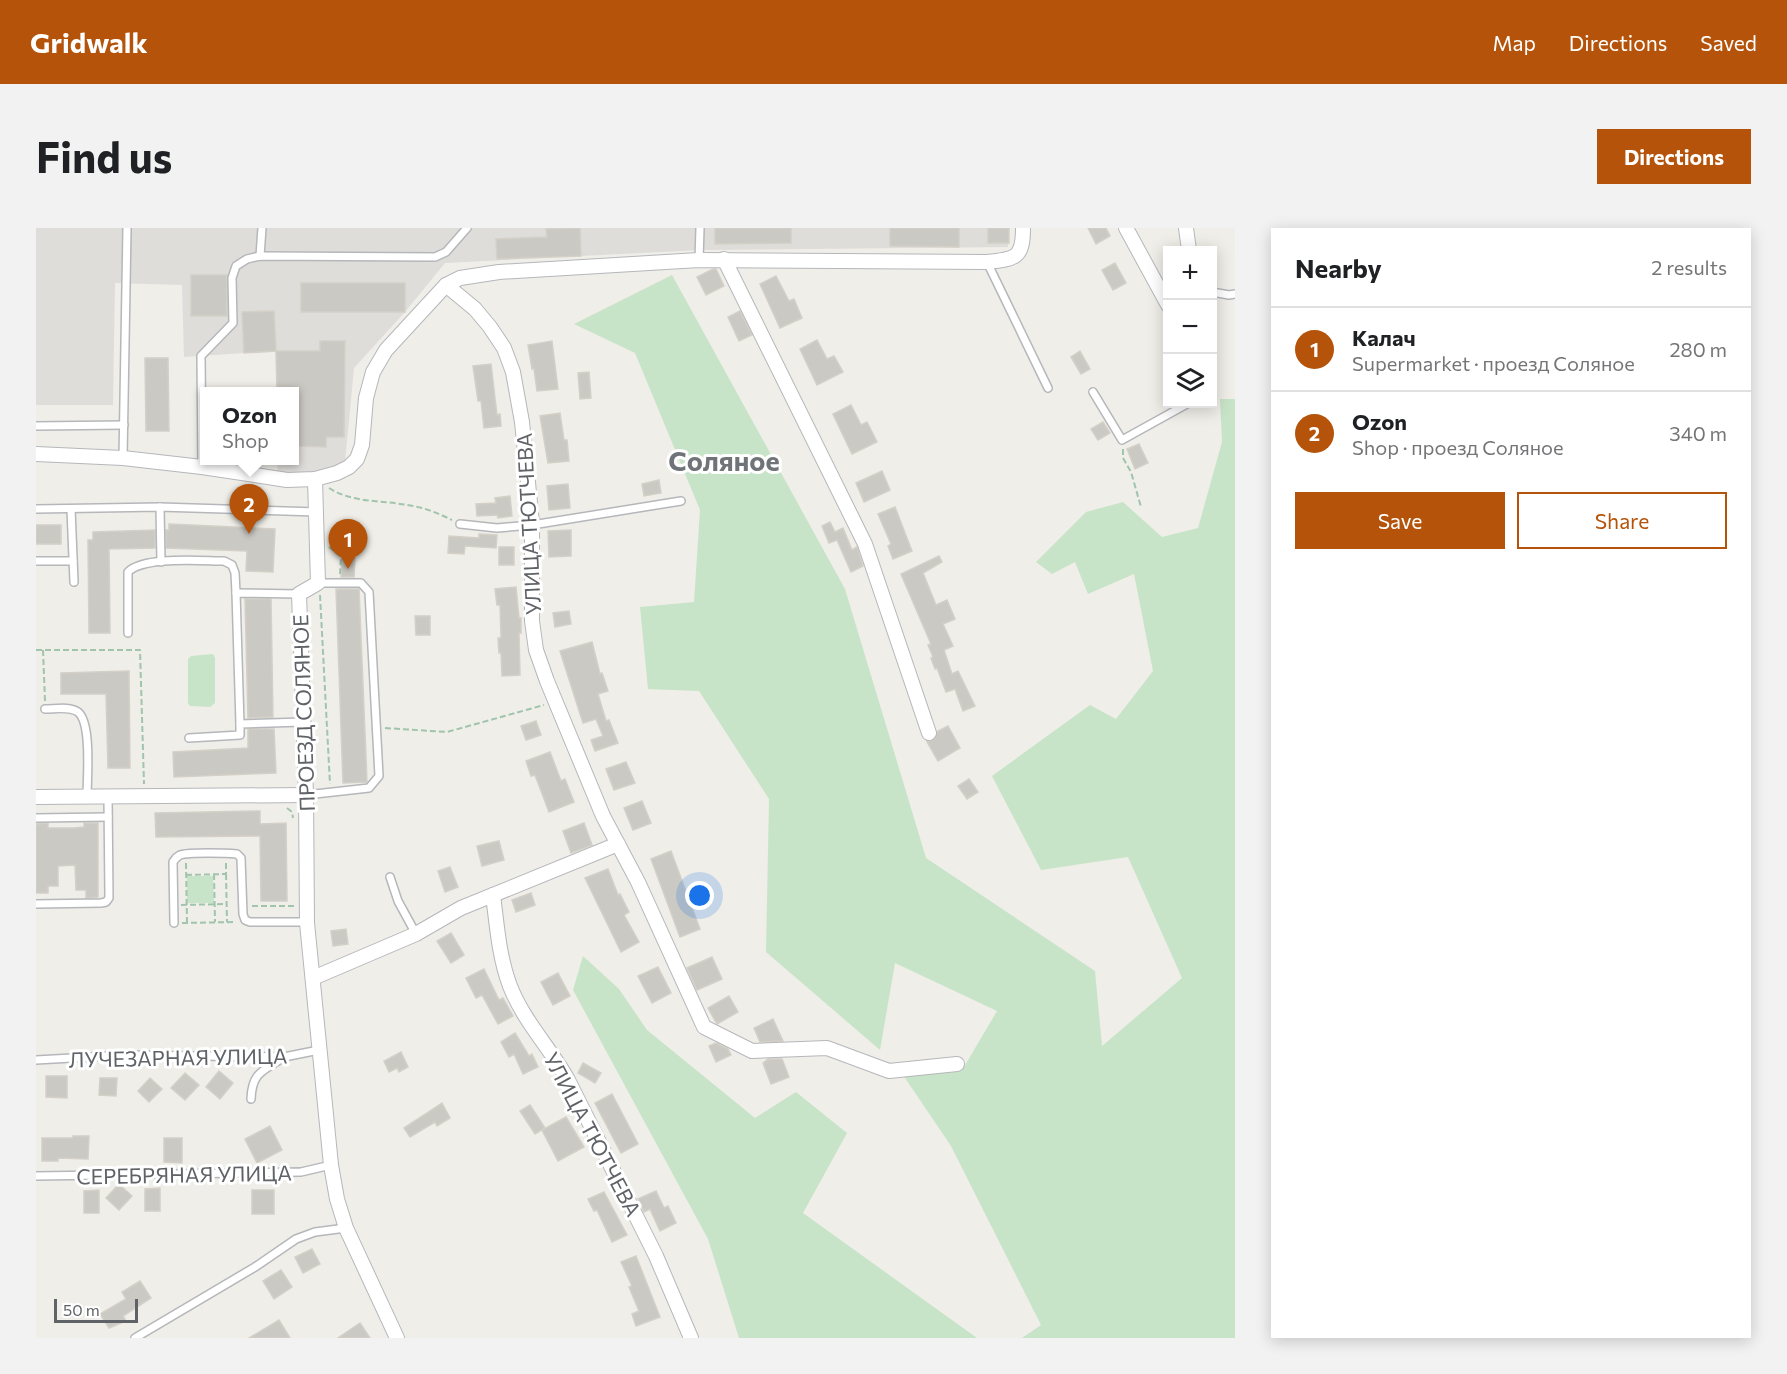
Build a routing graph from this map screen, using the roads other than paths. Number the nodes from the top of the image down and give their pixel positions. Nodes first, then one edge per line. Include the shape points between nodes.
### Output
1 (127, 228) edge
2 (262, 228) edge
3 (467, 228) edge
4 (700, 228) edge
5 (1023, 228) edge
6 (1126, 228) edge
7 (1186, 228) edge
8 (1188, 246) edge
9 (260, 256) junction
10 (699, 260) junction
11 (724, 260) junction
12 (987, 262) junction
13 (446, 285) junction
14 (1217, 292) edge
15 (1235, 294) edge
16 (1164, 300) edge
17 (201, 387) edge
18 (1048, 388) dead end
19 (1093, 392) dead end
20 (1180, 408) edge
21 (124, 425) junction
22 (36, 426) edge
23 (36, 454) edge
24 (123, 458) junction
25 (202, 467) joint
26 (315, 479) junction
27 (681, 501) dead end
28 (160, 507) junction
29 (36, 509) edge
30 (71, 509) junction
31 (316, 512) junction
32 (460, 524) road end
33 (532, 525) junction
34 (36, 561) edge
35 (73, 561) junction
36 (161, 562) junction
37 (74, 582) dead end
38 (318, 584) junction
39 (236, 593) junction
40 (299, 594) junction
41 (128, 633) dead end
42 (45, 709) road end
43 (303, 722) junction
44 (240, 724) junction
45 (929, 733) dead end
46 (189, 738) dead end
47 (306, 795) junction
48 (108, 796) junction
49 (36, 797) edge
50 (87, 797) junction
51 (108, 817) junction
52 (36, 818) edge
53 (618, 844) junction
54 (390, 877) dead end
55 (493, 895) junction
56 (36, 904) edge
57 (301, 922) junction
58 (174, 924) road end
59 (416, 934) junction
60 (313, 978) junction
61 (319, 1050) junction
62 (284, 1057) junction
63 (36, 1060) edge
64 (957, 1064) dead end
65 (251, 1099) dead end
66 (331, 1166) junction
67 (36, 1176) edge
68 (346, 1228) junction
69 (135, 1338) edge
70 (397, 1338) edge
71 (691, 1338) edge

1 - 21 lane
2 - 9 lane
3 - 9 lane via 446,252 435,257
4 - 10 lane
5 - 12 street via 1020,252 1007,260
6 - 16 street
7 - 8 street
9 - 17 lane via 236,266 232,278 232,323 201,356
10 - 11 street
10 - 13 street via 499,272 460,278
11 - 12 street
11 - 45 street via 865,544
12 - 18 lane
13 - 26 street via 386,350 373,372 366,398 363,445 357,459 337,473
13 - 33 street, УЛИЦА ТЮТЧЕВА via 490,327 513,372
14 - 15 lane
19 - 20 lane via 1122,440
21 - 22 lane
21 - 24 lane
23 - 24 street
24 - 25 street
25 - 26 street via 287,480
26 - 31 street, ПРОЕЗД СОЛЯНОЕ
27 - 33 lane
28 - 30 lane
28 - 31 lane
28 - 36 lane
29 - 30 lane
30 - 35 lane
31 - 38 street, ПРОЕЗД СОЛЯНОЕ
32 - 33 lane via 497,528
33 - 53 street, УЛИЦА ТЮТЧЕВА via 532,621 536,650
34 - 35 lane
35 - 37 lane
36 - 39 lane via 224,561 235,573
36 - 41 lane via 134,566 128,572
38 - 40 street, ПРОЕЗД СОЛЯНОЕ
38 - 47 lane via 362,583 369,592 379,776 369,788
39 - 40 lane
39 - 44 lane
40 - 43 street, ПРОЕЗД СОЛЯНОЕ
42 - 50 lane via 70,708 83,718 87,729
43 - 44 lane
43 - 47 street, ПРОЕЗД СОЛЯНОЕ
44 - 46 lane via 240,735
47 - 48 street
47 - 57 street, ПРОЕЗД СОЛЯНОЕ
48 - 50 street
48 - 51 lane
49 - 50 street
51 - 52 lane
51 - 56 lane via 106,902
53 - 55 street
53 - 64 street, УЛИЦА ТЮТЧЕВА via 704,1027 752,1052 827,1048 889,1071
54 - 59 lane
55 - 59 street
55 - 71 street, УЛИЦА ТЮТЧЕВА via 509,986 568,1080 656,1256
57 - 58 lane via 245,920 241,858 237,854 186,854 173,862
57 - 60 street, ПРОЕЗД СОЛЯНОЕ
59 - 60 street
60 - 61 street, ПРОЕЗД СОЛЯНОЕ
61 - 62 lane, ЛУЧЕЗАРНАЯ УЛИЦА
61 - 66 street, ПРОЕЗД СОЛЯНОЕ
62 - 63 lane, ЛУЧЕЗАРНАЯ УЛИЦА via 124,1055
62 - 65 lane via 258,1074 252,1084
66 - 67 lane, СЕРЕБРЯНАЯ УЛИЦА via 301,1172
66 - 68 street, ПРОЕЗД СОЛЯНОЕ
68 - 69 lane via 296,1239
68 - 70 street, ПРОЕЗД СОЛЯНОЕ

